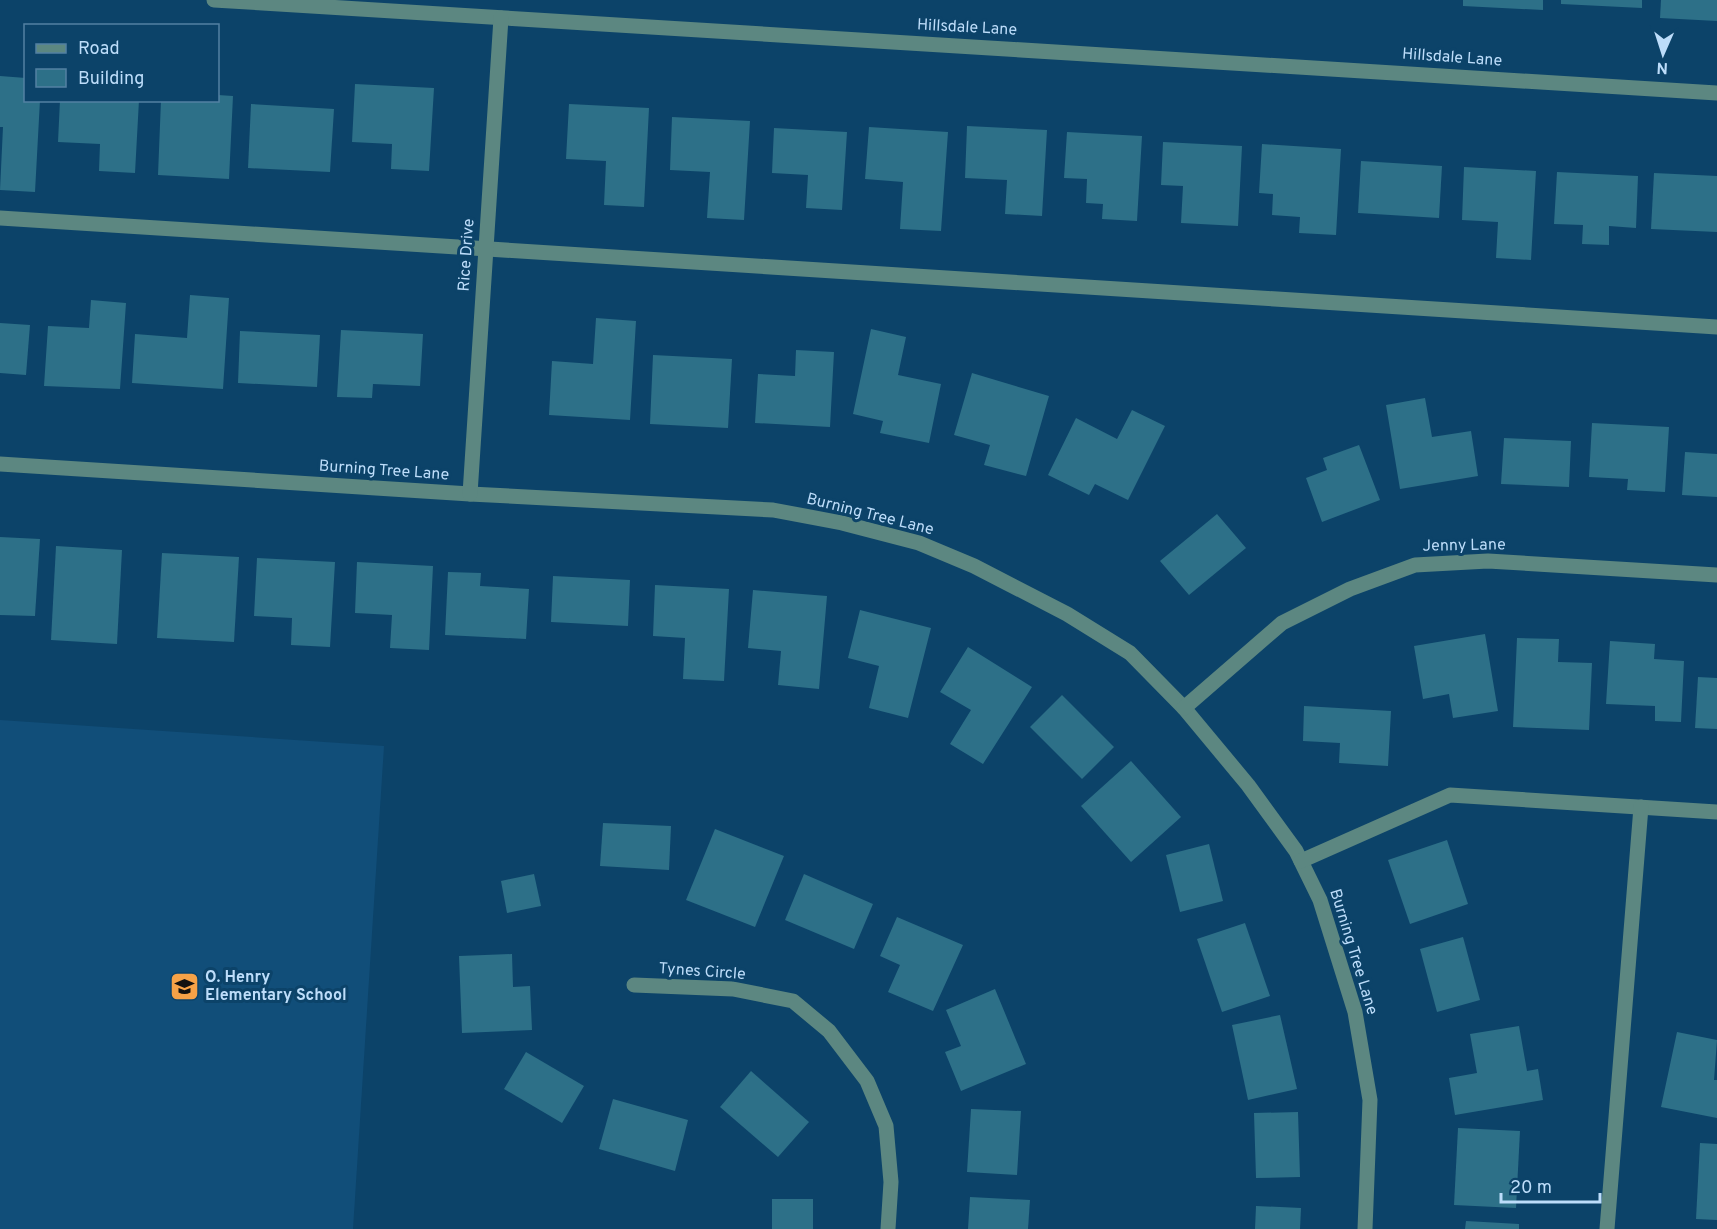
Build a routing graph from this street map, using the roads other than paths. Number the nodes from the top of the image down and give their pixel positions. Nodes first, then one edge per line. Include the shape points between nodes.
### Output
1 (214, 0) edge
2 (501, 18) junction
3 (1717, 93) edge
4 (0, 218) edge
5 (486, 247) junction
6 (1717, 327) edge
7 (0, 464) edge
8 (470, 494) junction
9 (1717, 575) edge
10 (1184, 708) junction
11 (1641, 807) junction
12 (1717, 812) edge
13 (1301, 861) junction
14 (634, 985) dead end
15 (888, 1229) edge
16 (1365, 1229) edge
17 (1607, 1229) edge

1 - 2 street, Hillsdale Lane
2 - 3 street, Hillsdale Lane
2 - 5 street, Rice Drive
4 - 5 street
5 - 6 street
5 - 8 street, Rice Drive
7 - 8 street, Burning Tree Lane
8 - 10 street, Burning Tree Lane via 773,510 919,543 974,566 1067,614 1130,653
9 - 10 street, Jenny Lane via 1488,561 1415,565 1350,589 1282,623
10 - 13 street, Burning Tree Lane via 1248,784
11 - 12 street
11 - 13 street via 1450,795
11 - 17 street
13 - 16 street, Burning Tree Lane via 1320,900 1355,1012 1370,1100
14 - 15 street, Tynes Circle via 733,989 793,1001 829,1031 867,1081 886,1126 891,1182

